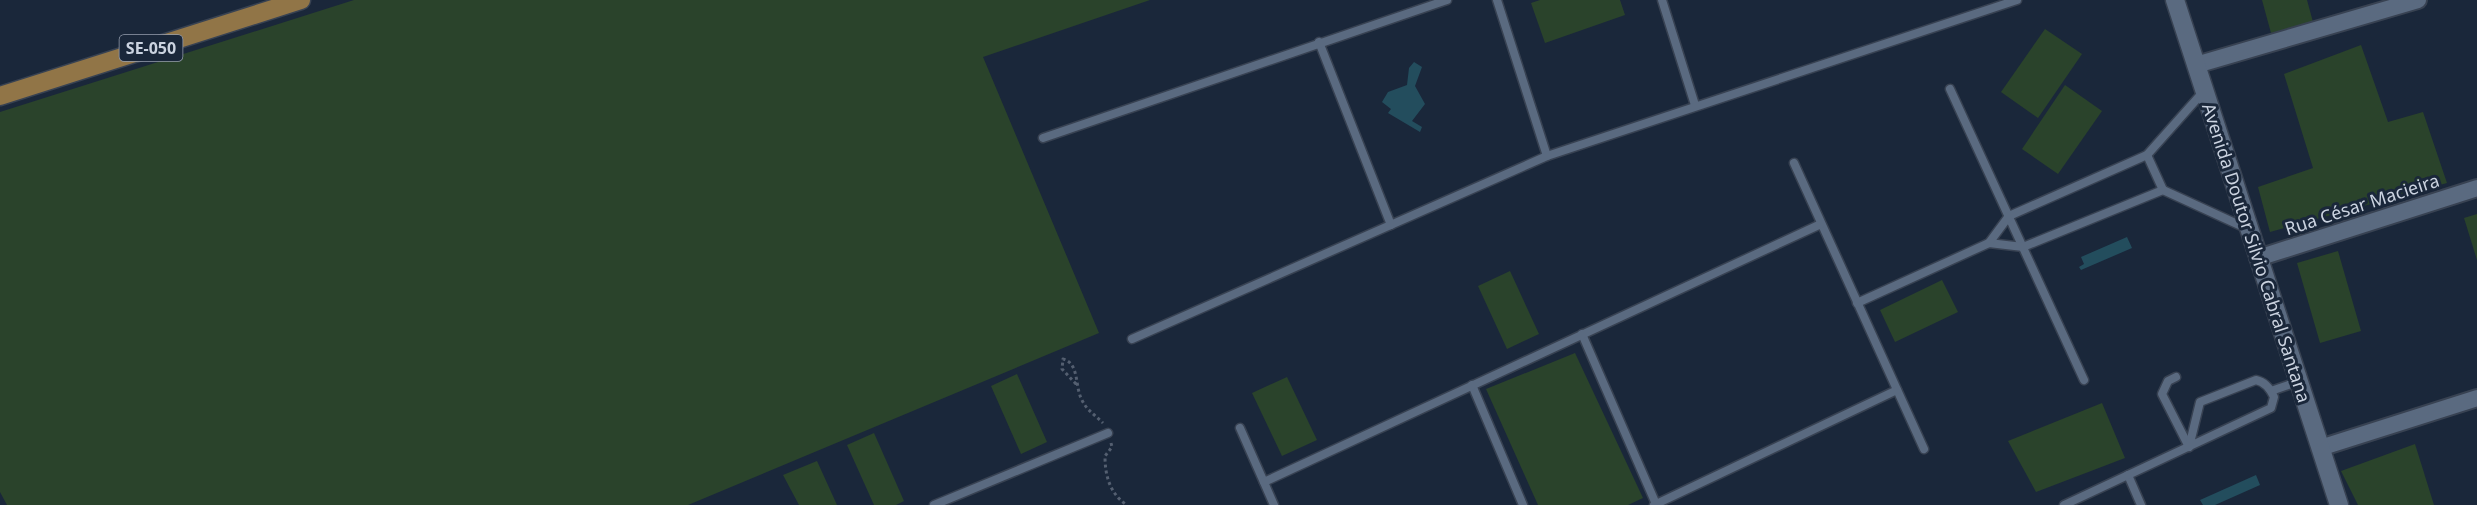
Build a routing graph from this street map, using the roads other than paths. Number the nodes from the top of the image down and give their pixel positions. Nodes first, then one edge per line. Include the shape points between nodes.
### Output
1 (301, 0) edge
2 (1447, 0) edge
3 (1497, 0) edge
4 (1662, 0) edge
5 (2018, 0) edge
6 (2175, 0) edge
7 (2418, 0) edge
8 (1319, 42) junction
9 (2196, 65) junction
10 (1950, 89) dead end
11 (2204, 91) junction
12 (0, 96) edge
13 (1695, 105) junction
14 (1043, 138) dead end
15 (2147, 155) junction
16 (1547, 156) junction
17 (1794, 163) dead end
18 (2477, 188) edge
19 (2163, 190) junction
20 (2009, 216) junction
21 (1821, 224) junction
22 (1391, 225) junction
23 (2248, 229) junction
24 (1989, 243) junction
25 (2023, 247) junction
26 (2258, 258) junction
27 (1857, 303) junction
28 (1582, 334) junction
29 (1132, 339) dead end
30 (2176, 377) dead end
31 (2084, 380) dead end
32 (2297, 382) junction
33 (1472, 385) junction
34 (1897, 390) junction
35 (2271, 391) junction
36 (2477, 398) edge
37 (1240, 428) dead end
38 (1108, 433) dead end
39 (2189, 447) junction
40 (2320, 448) junction
41 (1924, 450) dead end
42 (2128, 475) junction
43 (1264, 482) junction
44 (1655, 504) edge
45 (934, 505) edge
46 (1274, 505) edge
47 (1523, 505) edge
48 (2064, 505) edge
49 (2141, 505) edge
50 (2339, 505) edge

1 - 12 main road, SE-050
2 - 8 lane
3 - 16 lane
4 - 13 lane
5 - 13 lane
6 - 9 street, Avenida Doutor Silvio Cabral Santana
7 - 9 street
8 - 14 lane
8 - 22 lane
9 - 11 street, Avenida Doutor Silvio Cabral Santana
10 - 20 lane
11 - 15 lane
11 - 23 street, Avenida Doutor Silvio Cabral Santana
13 - 16 lane
15 - 19 lane
15 - 20 lane
16 - 22 lane
17 - 21 lane
18 - 26 street, Rua César Macieira
19 - 23 lane
19 - 25 lane
20 - 24 lane
20 - 25 lane
21 - 27 lane
21 - 28 lane
22 - 29 lane
23 - 26 street, Avenida Doutor Silvio Cabral Santana
24 - 25 lane
24 - 27 lane
25 - 31 lane
26 - 32 street, Avenida Doutor Silvio Cabral Santana
27 - 34 lane
28 - 33 lane
28 - 44 lane
30 - 39 lane via 2168,381 2163,393
32 - 35 lane
32 - 40 street, Avenida Doutor Silvio Cabral Santana
33 - 43 lane
33 - 47 lane
34 - 41 lane
34 - 44 lane
35 - 39 lane via 2271,408
35 - 39 lane via 2256,380 2200,402
36 - 40 street
37 - 43 lane
38 - 45 lane
39 - 42 lane
40 - 50 street, Avenida Doutor Silvio Cabral Santana
42 - 48 lane
42 - 49 lane
43 - 46 lane

